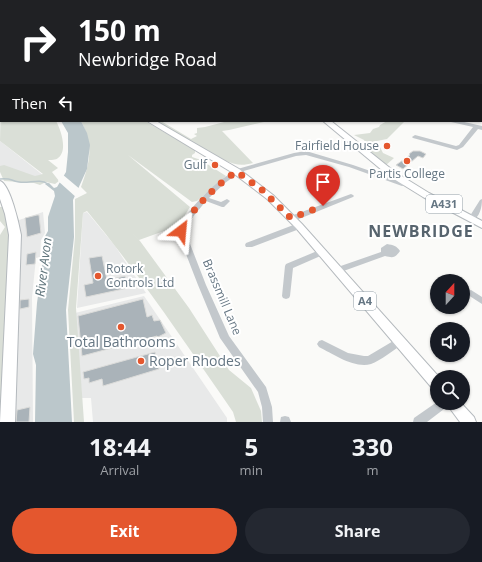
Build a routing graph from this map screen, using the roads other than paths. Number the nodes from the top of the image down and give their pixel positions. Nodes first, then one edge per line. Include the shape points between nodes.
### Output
1 (153, 122) edge
2 (329, 122) edge
3 (457, 122) edge
4 (479, 128) edge
5 (418, 136) dead end
6 (237, 171) junction
7 (0, 184) edge
8 (407, 184) junction
9 (351, 196) dead end
10 (206, 199) junction
11 (482, 201) edge
12 (225, 205) dead end
13 (4, 206) edge
14 (472, 219) junction
15 (295, 222) junction
16 (482, 225) edge
17 (250, 245) dead end
18 (322, 252) junction
19 (385, 253) dead end
20 (338, 270) junction
21 (471, 293) dead end
22 (286, 296) dead end
23 (482, 301) edge
24 (400, 341) junction
25 (322, 344) dead end
26 (430, 376) edge
27 (434, 410) edge
28 (459, 410) edge
29 (7, 422) edge
30 (268, 422) edge
31 (418, 422) edge
32 (469, 422) edge

1 - 6 main road, A4
2 - 8 main road, A431
3 - 4 street
4 - 5 street via 457,148
6 - 8 street via 306,153
6 - 10 street, Brassmill Lane
6 - 15 main road, A4 via 261,189
7 - 13 highway
8 - 14 main road, A431
9 - 15 street
10 - 12 street
10 - 30 street, Brassmill Lane via 185,221 182,235 225,338 262,390
11 - 14 street
13 - 29 highway via 15,235
14 - 16 main road, A431
15 - 17 street
15 - 18 main road, A4
18 - 20 main road, A4
18 - 22 street via 289,266
19 - 20 street
20 - 24 main road, A4
21 - 23 street
24 - 25 street via 365,361
24 - 26 main road, A4
27 - 31 street
28 - 32 main road

